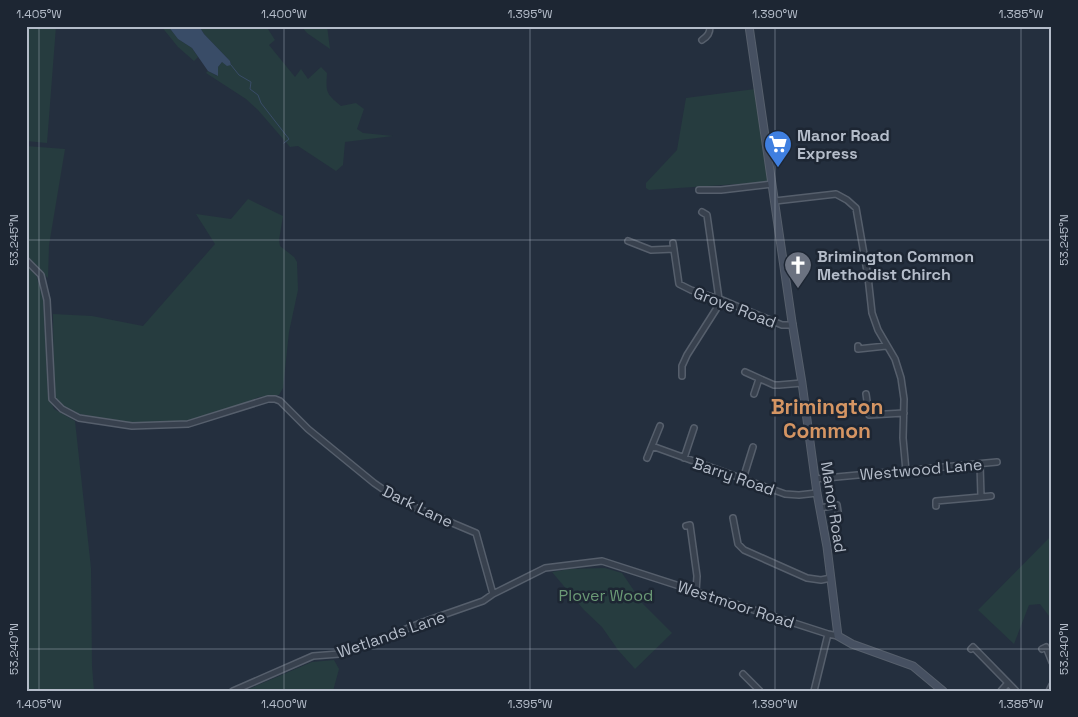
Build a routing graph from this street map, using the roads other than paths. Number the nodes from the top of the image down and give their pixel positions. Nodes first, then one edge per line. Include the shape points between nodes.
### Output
1 (710, 26) edge
2 (749, 26) edge
3 (702, 40) dead end
4 (772, 184) junction
5 (700, 190) dead end
6 (775, 201) junction
7 (702, 212) dead end
8 (628, 241) dead end
9 (26, 260) edge
10 (721, 299) junction
11 (793, 325) junction
12 (858, 346) dead end
13 (886, 346) junction
14 (745, 372) dead end
15 (682, 376) dead end
16 (759, 379) junction
17 (802, 383) junction
18 (754, 394) dead end
19 (866, 394) dead end
20 (904, 413) junction
21 (660, 426) dead end
22 (694, 428) dead end
23 (652, 446) junction
24 (753, 447) dead end
25 (647, 458) dead end
26 (684, 458) junction
27 (997, 462) dead end
28 (980, 464) junction
29 (906, 471) junction
30 (743, 479) junction
31 (816, 479) junction
32 (817, 493) junction
33 (991, 496) dead end
34 (981, 497) junction
35 (936, 506) dead end
36 (820, 508) junction
37 (733, 518) dead end
38 (839, 518) dead end
39 (686, 526) dead end
40 (831, 578) junction
41 (696, 592) junction
42 (493, 594) junction
43 (828, 634) junction
44 (838, 636) junction
45 (1046, 646) edge
46 (971, 649) dead end
47 (1052, 662) edge
48 (744, 674) dead end
49 (1008, 683) junction
50 (1052, 685) edge
51 (233, 691) edge
52 (760, 691) edge
53 (814, 691) edge
54 (943, 691) edge
55 (1001, 691) edge
56 (1016, 691) edge
57 (1049, 691) edge

1 - 3 street via 708,36
2 - 4 street, Manor Road
4 - 5 street
4 - 6 street, Manor Road
6 - 11 street, Manor Road
6 - 13 street via 836,194 856,208 872,313
7 - 10 street via 707,215
8 - 10 street, Grove Road via 651,250 673,246 679,284
9 - 42 street, Dark Lane via 40,275 47,300 52,399 62,409 79,418 132,426 188,424 268,399 280,401 308,429 387,492 476,533
10 - 11 street, Grove Road via 782,324
10 - 15 street via 687,355
11 - 17 street, Manor Road
12 - 13 street via 858,349
13 - 20 street via 901,378
14 - 16 street
16 - 17 street via 774,385
16 - 18 street
17 - 31 street, Manor Road
19 - 20 street via 868,415
20 - 29 street via 902,438
21 - 23 street
22 - 26 street
23 - 25 street
23 - 26 street, Barry Road
24 - 30 street
26 - 30 street, Barry Road
27 - 28 street, Westwood Lane
28 - 29 street, Westwood Lane
28 - 34 street
29 - 31 street, Westwood Lane
30 - 32 street, Barry Road via 785,494
31 - 32 street, Manor Road
32 - 36 street, Manor Road
33 - 34 street
34 - 35 street via 936,501
36 - 38 street via 837,505
36 - 40 street, Manor Road
37 - 40 street via 738,544 744,550 807,578
39 - 41 street via 690,525
40 - 44 street, Manor Road
41 - 42 street, Westmoor Road via 602,561 545,568
41 - 43 street, Westmoor Road
42 - 51 street, Wetlands Lane via 483,601 340,654 313,656
43 - 44 street, Westmoor Road
43 - 53 street
44 - 54 street via 913,666
45 - 47 street
46 - 49 street via 973,647
48 - 52 street
49 - 55 street
49 - 56 street
50 - 57 street

